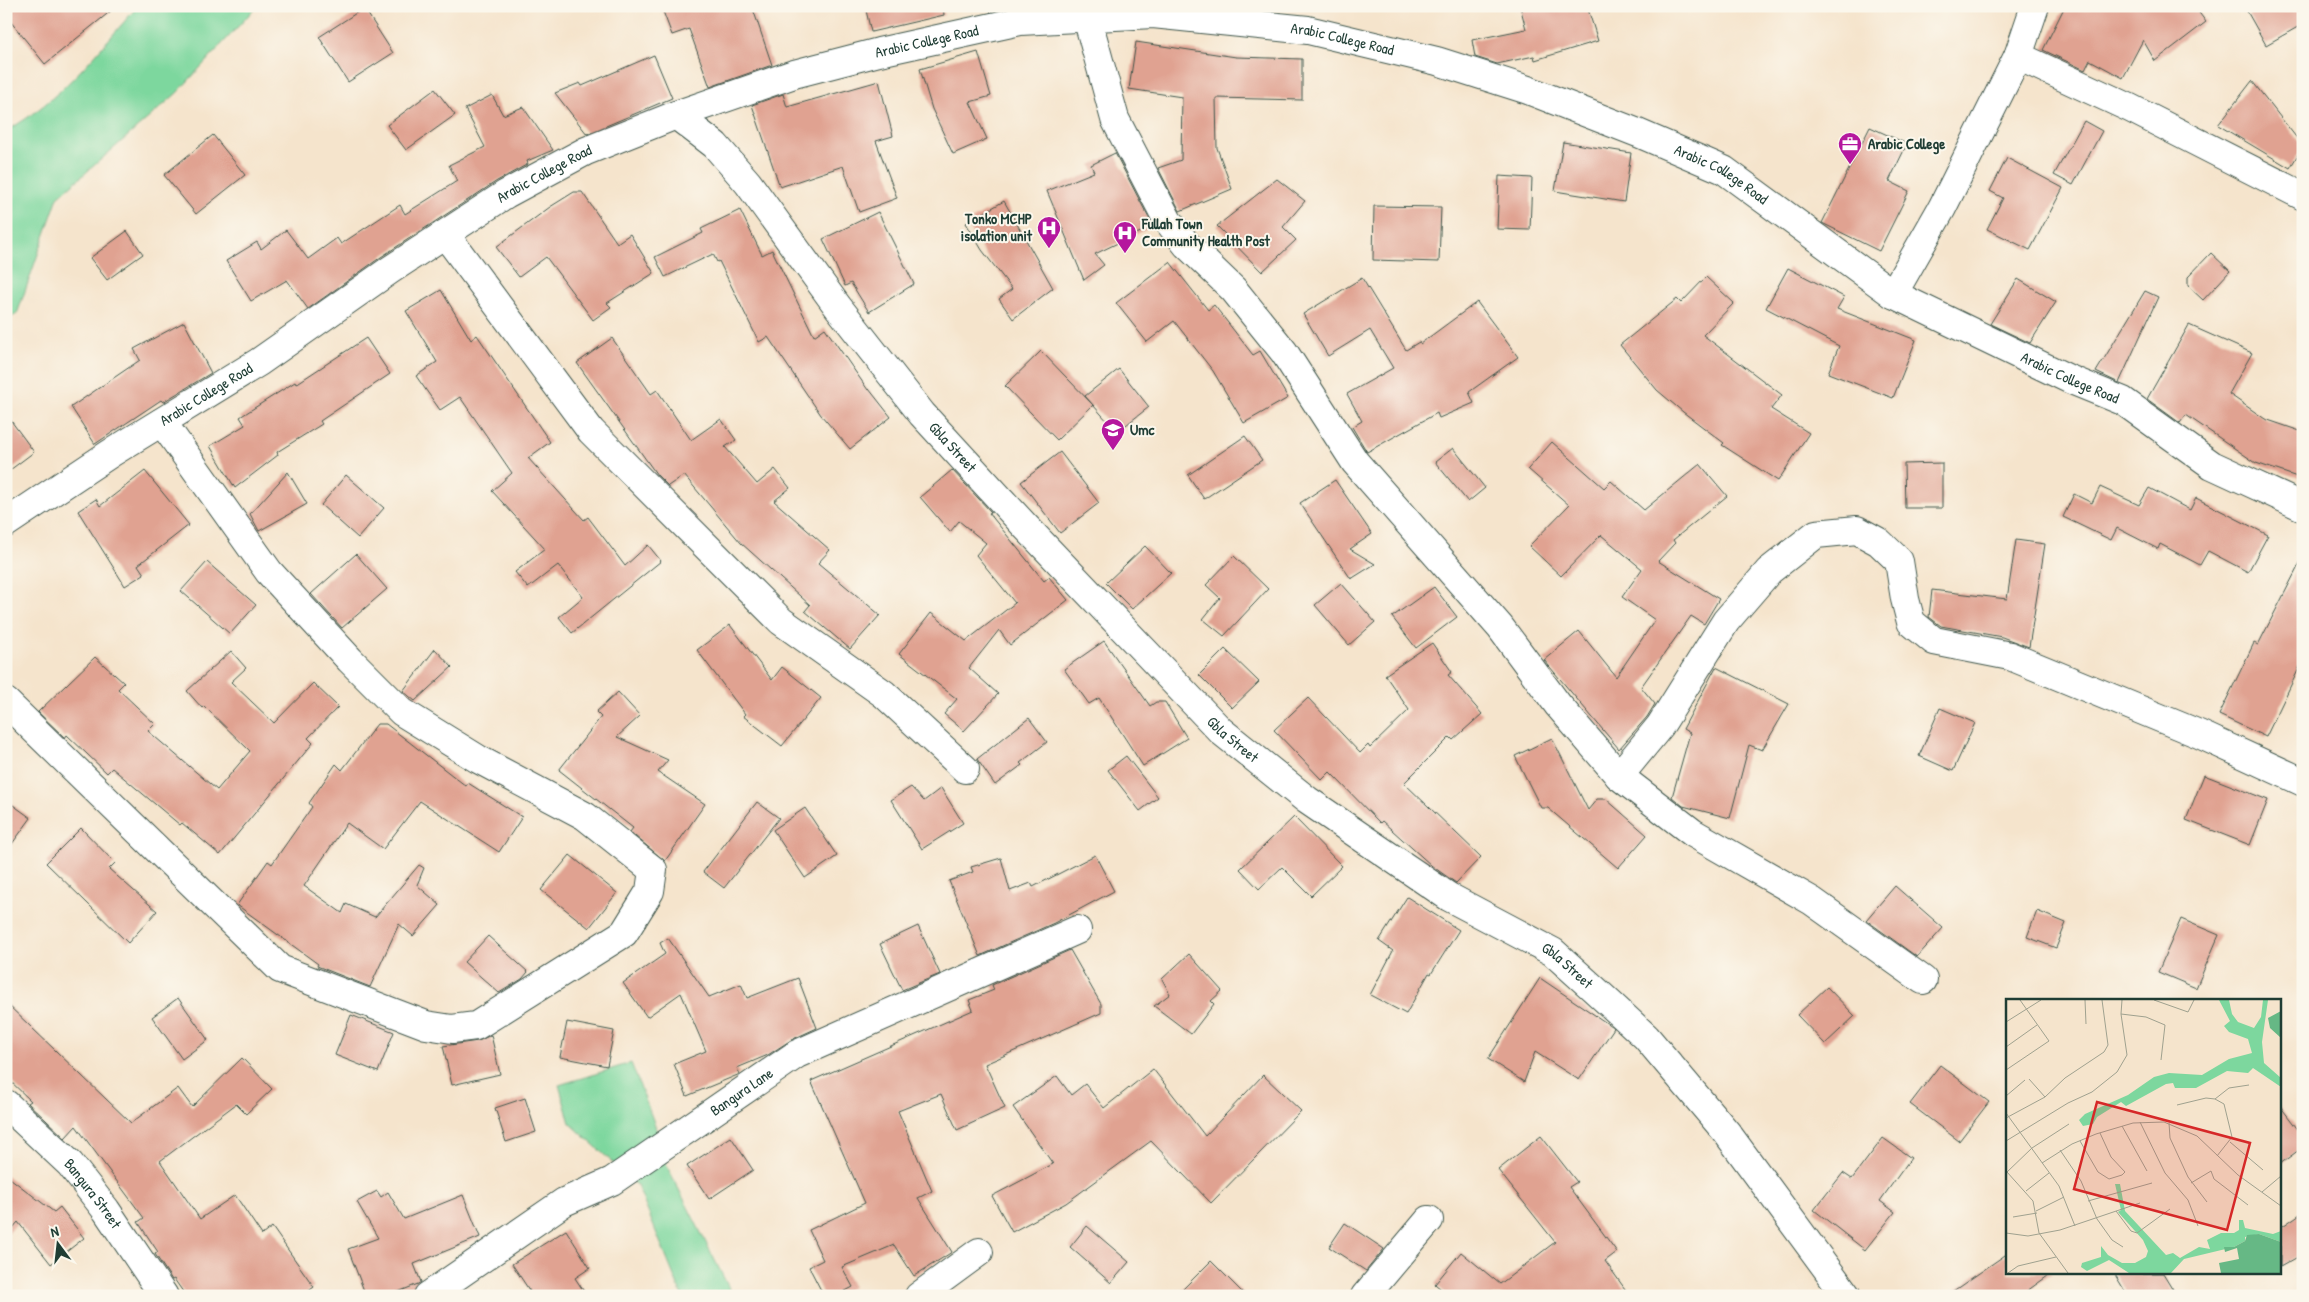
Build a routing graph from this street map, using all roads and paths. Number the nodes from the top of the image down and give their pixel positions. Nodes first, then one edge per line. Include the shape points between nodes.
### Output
1 (2035, 6) edge
2 (1087, 17) junction
3 (2018, 56) junction
4 (676, 115) junction
5 (2303, 196) edge
6 (445, 234) junction
7 (1893, 294) junction
8 (162, 422) junction
9 (2303, 507) edge
10 (6, 523) edge
11 (6, 702) edge
12 (965, 769) dead end
13 (1619, 776) junction
14 (2303, 782) edge
15 (1077, 930) dead end
16 (1923, 980) dead end
17 (6, 1104) edge
18 (1430, 1220) dead end
19 (979, 1252) dead end
20 (164, 1296) edge
21 (428, 1296) edge
22 (919, 1296) edge
23 (1365, 1296) edge
24 (1847, 1296) edge

1 - 3 street
2 - 4 street, Arabic College Road via 1020,21 879,52 794,74
2 - 7 street, Arabic College Road via 1153,14 1308,30 1436,61 1528,90 1724,170
2 - 13 street via 1115,119 1168,221 1187,245 1234,290 1284,352 1355,462 1500,627 1558,705
3 - 5 street via 2130,108
3 - 7 street via 1942,208
4 - 6 street, Arabic College Road via 586,150 506,194
4 - 24 street, Gbla Street via 715,145 748,183 838,307 922,414 1221,731 1307,800 1449,898 1552,952 1594,989 1646,1037 1727,1133
6 - 8 street, Arabic College Road via 259,362
6 - 12 street via 591,431 781,621 884,694
7 - 9 street, Arabic College Road via 2069,379 2123,401 2212,466
8 - 10 street, Arabic College Road
8 - 11 street via 269,572 402,712 478,759 586,816 652,870 650,891 624,933 476,1026 452,1029 426,1025 280,969
13 - 14 street via 1660,726 1726,621 1769,572 1816,534 1857,530 1879,542 1898,561 1911,622 1934,641 2010,656 2199,734
13 - 16 street via 1693,833 1812,901
15 - 21 street, Bangura Lane via 797,1054 612,1181 564,1202
17 - 20 street, Bangura Street via 70,1164 106,1210
18 - 23 street
19 - 22 street

